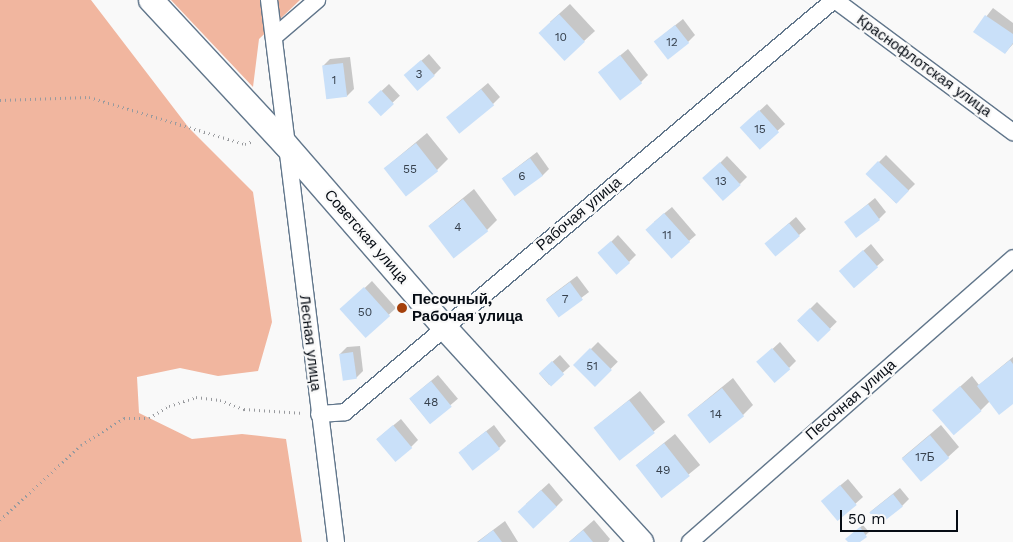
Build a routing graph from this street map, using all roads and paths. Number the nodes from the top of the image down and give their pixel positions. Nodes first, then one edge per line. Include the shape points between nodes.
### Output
1 (151, 0) edge
2 (269, 0) edge
3 (317, 0) edge
4 (835, 0) edge
5 (274, 37) junction
6 (0, 100) edge
7 (1013, 132) edge
8 (253, 141) dead end
9 (285, 144) junction
10 (1013, 258) edge
11 (444, 327) junction
12 (319, 414) junction
13 (0, 520) edge
14 (336, 542) edge
15 (642, 542) edge
16 (690, 542) edge

1 - 9 main road, Советская улица
2 - 5 street, Лесная улица
3 - 5 street
4 - 7 street, Краснофлотская улица
4 - 11 street, Рабочая улица
5 - 9 street, Лесная улица
6 - 8 path via 89,96 245,144
9 - 11 main road, Советская улица
9 - 12 street, Лесная улица
10 - 16 street, Песочная улица
11 - 12 street, Рабочая улица via 345,412
11 - 15 main road, Советская улица
12 - 13 path via 244,409 220,400 196,397 149,418 124,418 81,444
12 - 14 street, Лесная улица

